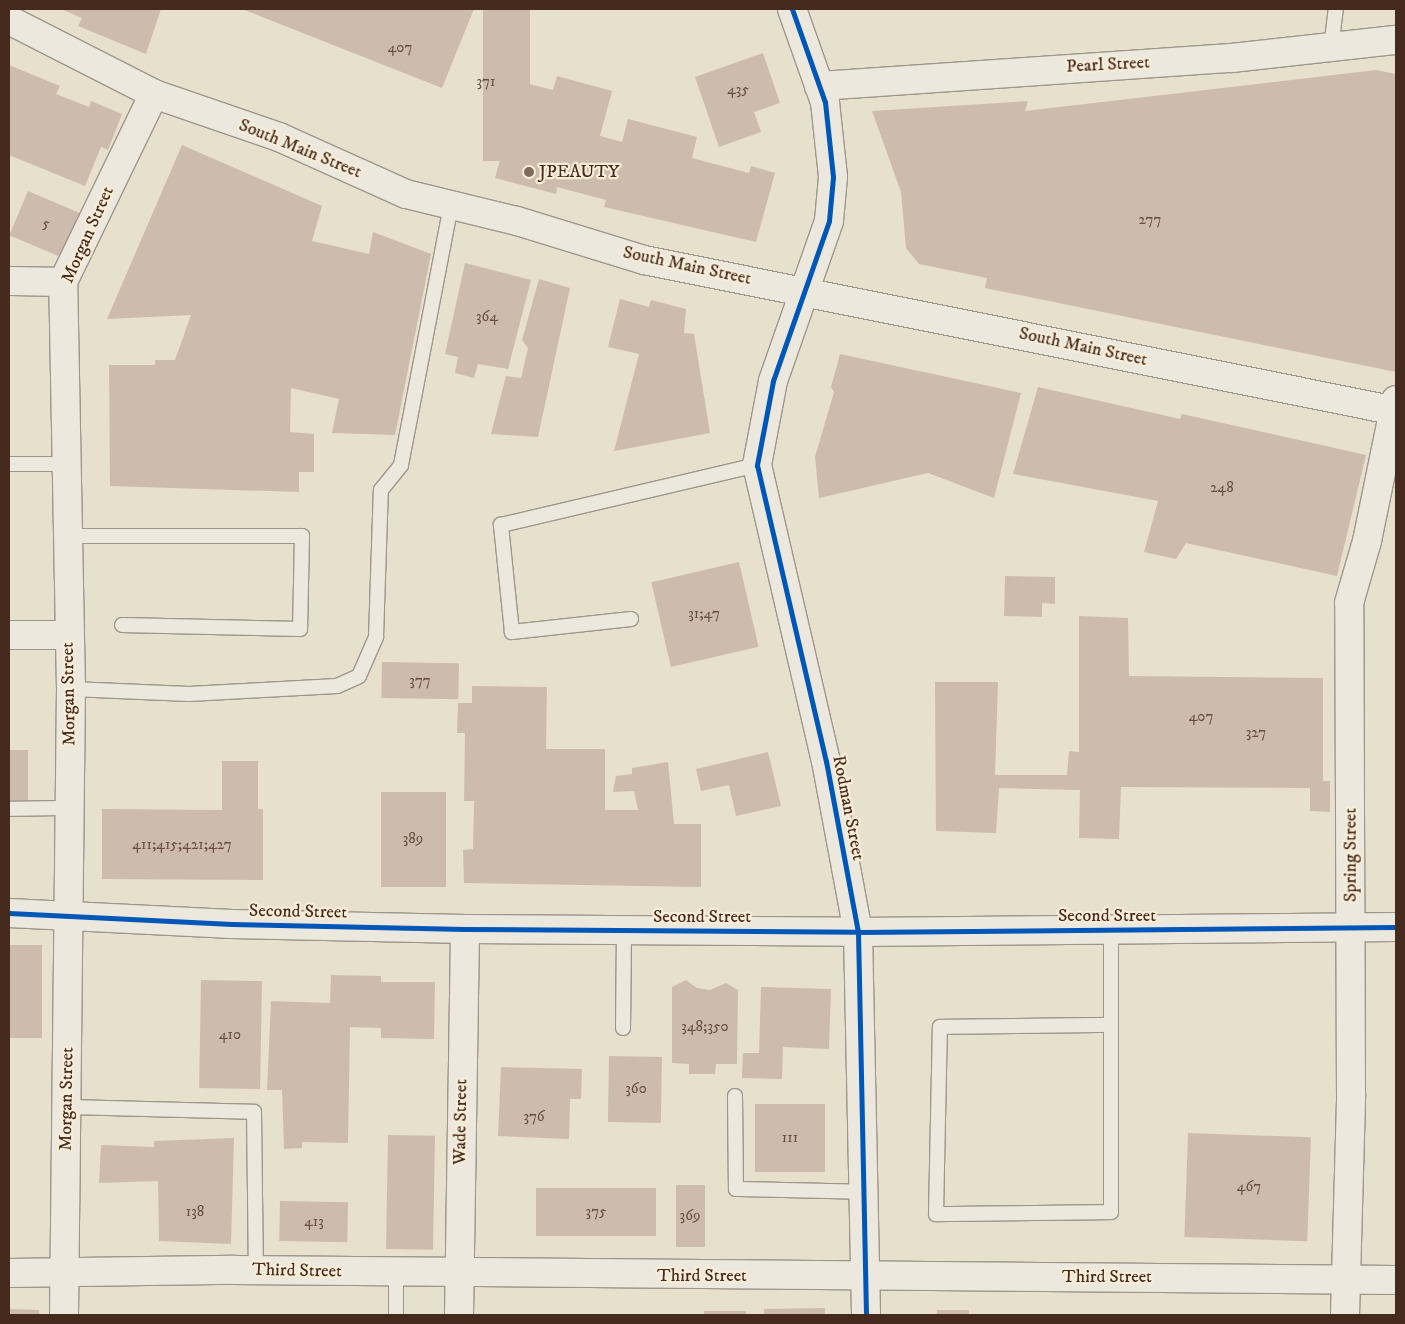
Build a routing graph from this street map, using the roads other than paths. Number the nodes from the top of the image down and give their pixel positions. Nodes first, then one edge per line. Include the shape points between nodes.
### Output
1 (792, 9) edge
2 (1336, 9) edge
3 (9, 20) edge
4 (1396, 40) edge
5 (1331, 48) junction
6 (819, 86) junction
7 (154, 94) junction
8 (451, 206) junction
9 (9, 281) edge
10 (63, 282) junction
11 (804, 289) junction
12 (1395, 407) edge
13 (9, 464) edge
14 (68, 464) junction
15 (757, 465) junction
16 (66, 536) junction
17 (631, 619) dead end
18 (122, 625) dead end
19 (9, 635) edge
20 (67, 635) junction
21 (71, 689) junction
22 (68, 808) junction
23 (9, 809) edge
24 (9, 913) edge
25 (70, 918) junction
26 (1396, 927) edge
27 (1351, 928) junction
28 (465, 929) junction
29 (624, 930) junction
30 (1111, 930) junction
31 (858, 932) junction
32 (1111, 1025) junction
33 (623, 1028) dead end
34 (736, 1096) dead end
35 (66, 1107) junction
36 (865, 1192) junction
37 (256, 1270) junction
38 (9, 1273) edge
39 (396, 1273) junction
40 (64, 1274) junction
41 (459, 1274) junction
42 (867, 1276) junction
43 (1345, 1280) junction
44 (1396, 1280) edge
45 (64, 1315) edge
46 (396, 1315) edge
47 (459, 1315) edge
48 (866, 1315) edge
49 (1345, 1315) edge

1 - 6 street, Rodman Street
2 - 5 lane
3 - 7 street, South Main Street
4 - 5 street, Pearl Street
5 - 6 street, Pearl Street
6 - 11 street, Rodman Street via 825,102 833,177 829,221
7 - 8 street, South Main Street via 279,137 406,194
7 - 10 street, Morgan Street
8 - 11 street, South Main Street via 517,221 644,260
8 - 21 lane via 401,465 381,490 376,637 359,676 337,686 189,694
9 - 10 street
10 - 14 street, Morgan Street
11 - 12 street, South Main Street
11 - 15 street, Rodman Street via 773,381
12 - 27 street, Spring Street via 1368,542 1349,603
13 - 14 lane
14 - 16 street, Morgan Street
15 - 17 lane via 501,525 512,632
15 - 31 street, Rodman Street via 826,761
16 - 18 lane via 302,536 300,629
16 - 20 street, Morgan Street
19 - 20 street
20 - 21 street, Morgan Street
21 - 22 street, Morgan Street
22 - 23 lane
22 - 25 street, Morgan Street
24 - 25 street, Second Street
25 - 28 street, Second Street
25 - 35 street, Morgan Street
26 - 27 street, Second Street
27 - 30 street, Second Street
27 - 43 street, Spring Street
28 - 29 street, Second Street
28 - 41 street, Wade Street
29 - 31 street, Second Street
29 - 33 lane
30 - 31 street, Second Street
30 - 32 lane
31 - 36 street, Rodman Street
32 - 32 lane via 1111,1212 936,1214 940,1027
34 - 36 lane via 736,1189
35 - 37 lane via 254,1112
35 - 40 street, Morgan Street
36 - 42 street, Rodman Street
37 - 39 street, Third Street
37 - 40 street, Third Street
38 - 40 street, Third Street
39 - 41 street, Third Street
39 - 46 lane
40 - 45 street, Morgan Street
41 - 42 street, Third Street
41 - 47 street, Wade Street
42 - 43 street, Third Street
42 - 48 street, Rodman Street
43 - 44 street, Third Street
43 - 49 street, Spring Street

